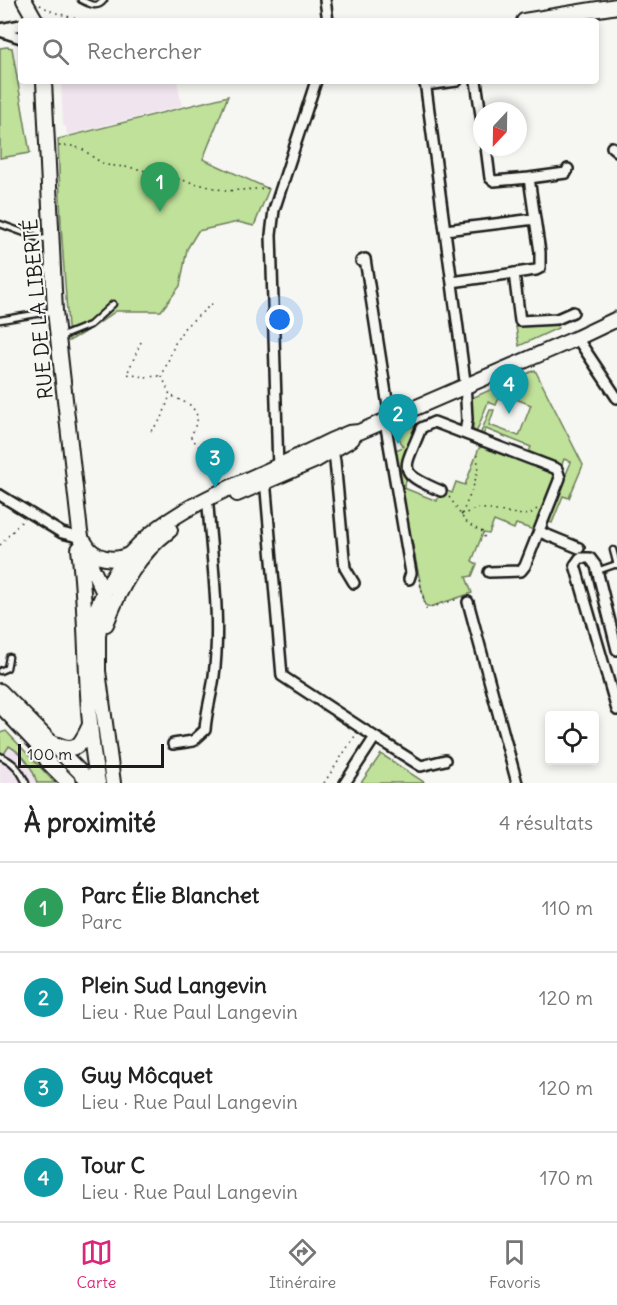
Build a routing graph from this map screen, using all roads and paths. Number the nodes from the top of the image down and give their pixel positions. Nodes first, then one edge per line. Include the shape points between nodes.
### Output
1 (29, 0) edge
2 (81, 0) edge
3 (104, 0) edge
4 (325, 0) edge
5 (617, 6) edge
6 (35, 18) edge
7 (74, 18) edge
8 (328, 18) edge
9 (543, 18) edge
10 (18, 26) edge
11 (0, 30) edge
12 (18, 37) edge
13 (44, 84) edge
14 (315, 84) edge
15 (425, 84) edge
16 (476, 84) edge
17 (479, 102) edge
18 (46, 140) junction
19 (487, 156) edge
20 (568, 169) dead end
21 (529, 178) junction
22 (282, 185) junction
23 (535, 219) junction
24 (0, 224) edge
25 (446, 230) junction
26 (51, 238) junction
27 (361, 261) dead end
28 (514, 273) junction
29 (452, 282) junction
30 (213, 303) dead end
31 (113, 304) dead end
32 (55, 311) junction
33 (573, 312) dead end
34 (617, 319) edge
35 (0, 320) edge
36 (58, 338) junction
37 (577, 338) junction
38 (141, 342) dead end
39 (162, 376) junction
40 (466, 387) junction
41 (170, 395) junction
42 (617, 398) edge
43 (388, 420) junction
44 (151, 431) dead end
45 (465, 433) junction
46 (332, 446) junction
47 (198, 447) dead end
48 (477, 455) dead end
49 (278, 471) junction
50 (265, 478) junction
51 (441, 491) joint
52 (0, 495) edge
53 (206, 503) junction
54 (549, 507) junction
55 (28, 512) junction
56 (461, 515) junction
57 (540, 532) junction
58 (80, 536) junction
59 (485, 540) dead end
60 (0, 545) edge
61 (579, 548) dead end
62 (614, 550) dead end
63 (132, 553) junction
64 (81, 562) junction
65 (617, 565) edge
66 (597, 571) junction
67 (489, 572) dead end
68 (419, 576) dead end
69 (409, 579) dead end
70 (124, 582) junction
71 (354, 583) dead end
72 (104, 593) junction
73 (468, 602) joint
74 (87, 640) junction
75 (617, 650) edge
76 (99, 652) junction
77 (9, 657) dead end
78 (0, 671) edge
79 (0, 691) edge
80 (0, 705) edge
81 (617, 710) edge
82 (90, 725) junction
83 (360, 728) junction
84 (375, 737) junction
85 (173, 744) dead end
86 (46, 746) junction
87 (0, 756) edge
88 (445, 760) dead end
89 (112, 781) edge
90 (26, 783) edge
91 (69, 783) edge
92 (76, 783) edge
93 (91, 783) edge
94 (98, 783) edge
95 (324, 783) edge
96 (345, 783) edge
97 (517, 783) edge

1 - 6 street
1 - 7 path
2 - 3 lane via 92,5
4 - 8 street
5 - 9 street
10 - 11 street
11 - 12 street
13 - 18 street, RUE DE LA LIBERTÉ
14 - 22 street
15 - 25 street
16 - 17 street
18 - 22 path via 57,139 57,146 84,150 106,165 226,190 275,190 278,184
18 - 26 street, RUE DE LA LIBERTÉ
19 - 21 street via 490,178 494,181
20 - 21 street via 566,173
21 - 23 street
22 - 49 street via 271,235
23 - 25 street
23 - 28 street via 541,264 536,270
24 - 26 lane via 41,239
25 - 29 street
26 - 32 street, RUE DE LA LIBERTÉ
27 - 43 street via 365,259
28 - 29 street
28 - 33 street via 520,321 557,319
29 - 40 street
30 - 39 path via 185,327
31 - 36 lane via 90,325
32 - 35 lane
32 - 36 street, RUE DE LA LIBERTÉ
34 - 37 street
36 - 58 street, RUE DE LA LIBERTÉ
37 - 40 street
37 - 42 street
38 - 39 path via 126,374
39 - 41 path
40 - 43 street
40 - 45 street
41 - 44 path via 162,418
41 - 47 path via 195,411 198,418 191,437
43 - 46 street
43 - 69 street
45 - 51 street via 434,422 421,428 406,464 408,474
45 - 54 street via 557,469 560,478
46 - 49 street
46 - 71 street via 345,568
48 - 56 path via 474,485
49 - 50 street
50 - 53 street
50 - 83 street via 282,676
51 - 56 path via 450,497
52 - 55 street
53 - 63 street via 174,516
53 - 70 street via 160,537
53 - 85 street via 216,634 214,677 205,730 193,741
54 - 56 path via 544,505 523,515 478,508
54 - 57 street
55 - 58 street via 62,533
55 - 60 path
56 - 59 path via 468,525 483,532
57 - 61 street
57 - 67 street via 521,571
58 - 63 street via 87,548 100,556 114,560
58 - 64 street, RUE DE LA LIBERTÉ
58 - 72 street, RUE DE LA LIBERTÉ
62 - 65 lane
63 - 72 street
64 - 72 street, RUE DE LA LIBERTÉ via 89,588
64 - 74 street, RUE DE LA LIBERTÉ
65 - 66 lane
66 - 75 street
66 - 81 street via 590,558 580,558 576,565
68 - 73 path via 426,609 464,597
70 - 72 street via 116,590
70 - 76 street
72 - 74 street
72 - 76 street
73 - 97 street
74 - 82 street
76 - 89 street via 100,694
77 - 78 lane via 7,668
79 - 86 street
80 - 86 street
82 - 86 street via 72,749
82 - 94 street
83 - 84 street
83 - 95 path
84 - 88 street via 422,766
84 - 96 street
86 - 91 street via 50,763
86 - 92 street
86 - 93 street
87 - 90 lane via 21,771

